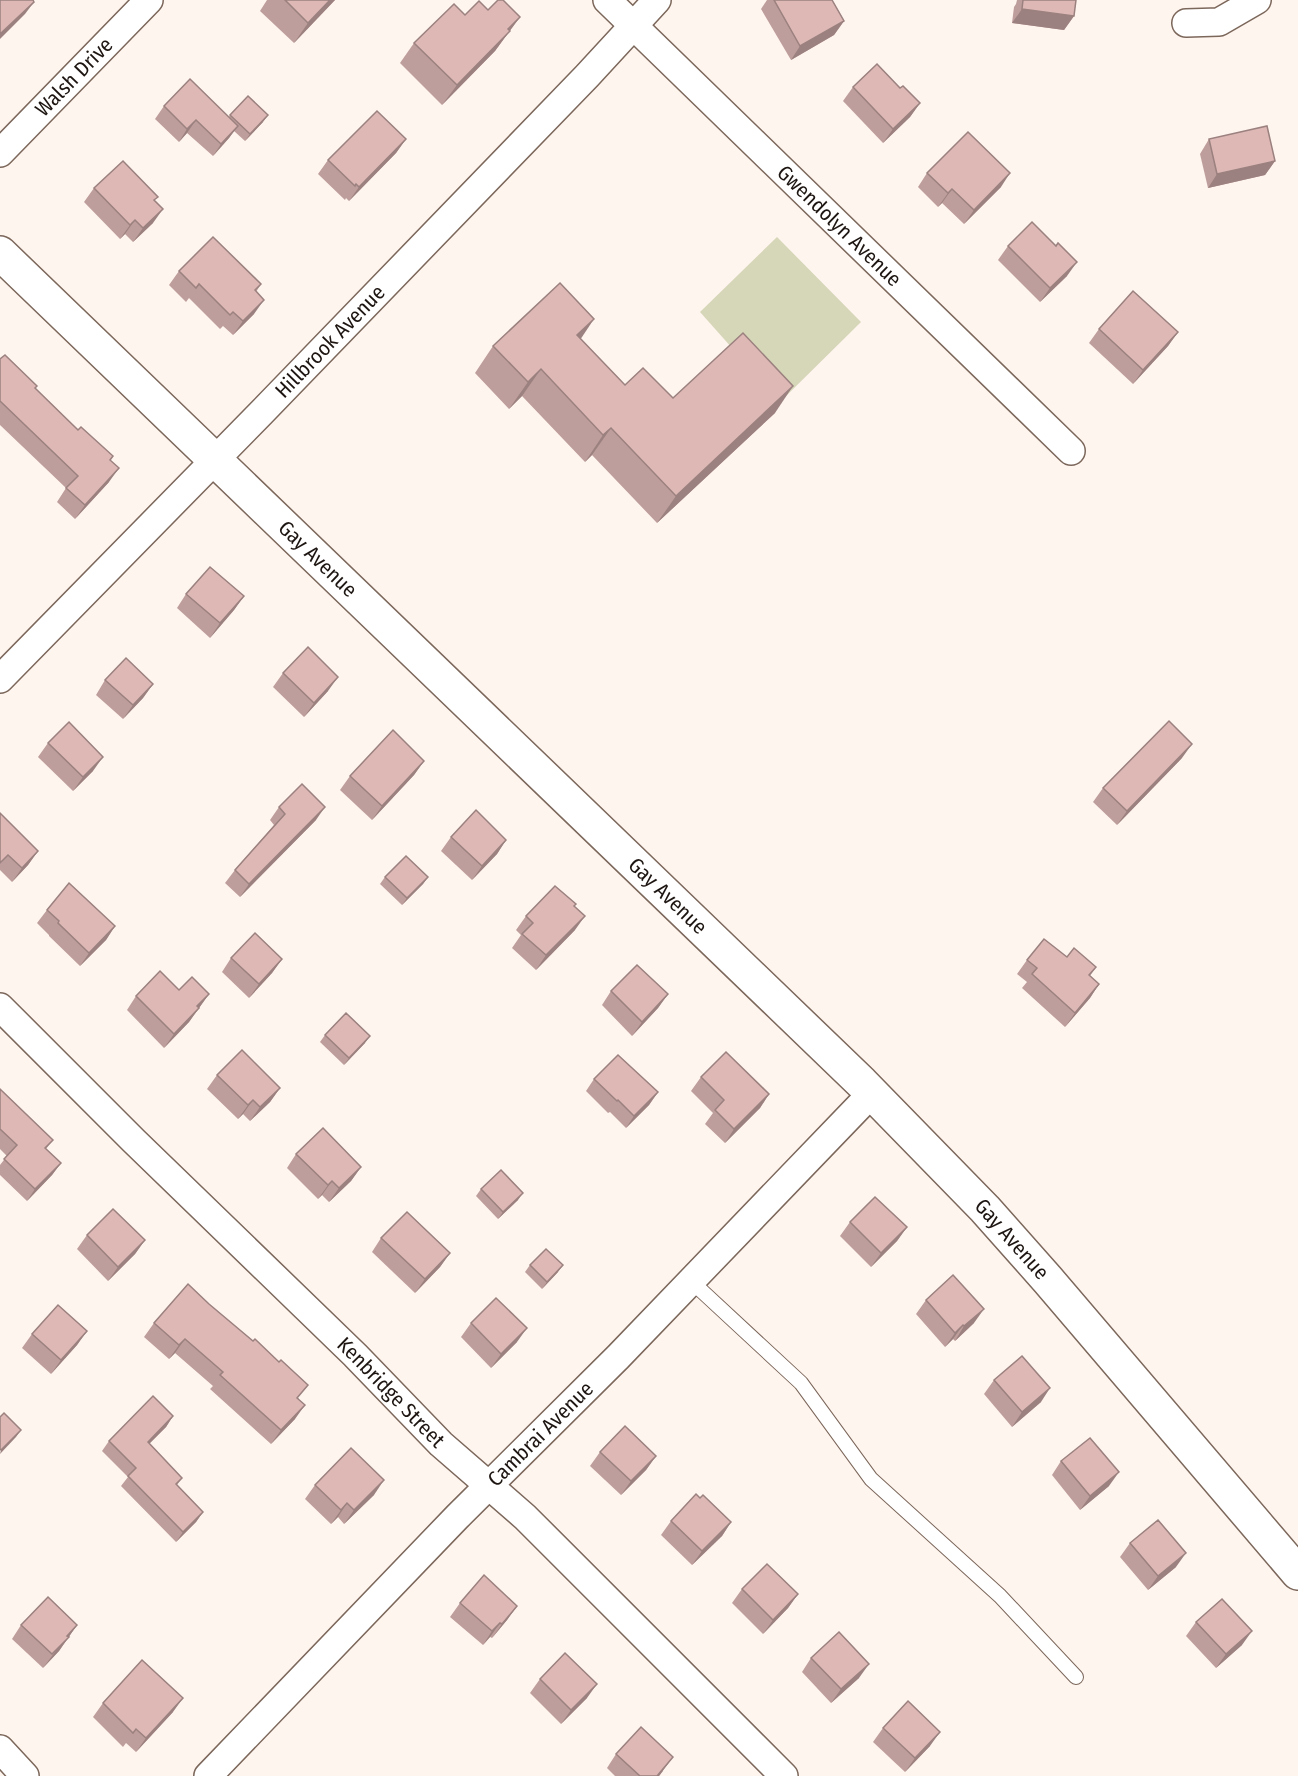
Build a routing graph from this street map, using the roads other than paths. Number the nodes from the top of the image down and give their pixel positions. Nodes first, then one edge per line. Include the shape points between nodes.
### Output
1 (149, 0) edge
2 (607, 0) edge
3 (657, 0) edge
4 (1257, 0) edge
5 (1186, 23) dead end
6 (633, 25) junction
7 (0, 153) edge
8 (0, 253) edge
9 (1071, 451) dead end
10 (215, 458) junction
11 (0, 679) edge
12 (0, 1007) edge
13 (872, 1093) junction
14 (691, 1281) junction
15 (490, 1487) junction
16 (1298, 1573) edge
17 (1076, 1677) dead end
18 (0, 1749) edge
19 (25, 1776) edge
20 (208, 1776) edge
21 (784, 1776) edge

1 - 7 street, Walsh Drive
2 - 6 street, Gwendolyn Avenue
3 - 6 street, Hillbrook Avenue
4 - 5 street via 1219,22
6 - 9 street, Gwendolyn Avenue
6 - 10 street, Hillbrook Avenue
8 - 10 street, Gay Avenue
10 - 11 street, Hillbrook Avenue
10 - 13 street, Gay Avenue
12 - 15 street, Kenbridge Street via 441,1444
13 - 14 street, Cambrai Avenue
13 - 16 street, Gay Avenue via 985,1209
14 - 15 street, Cambrai Avenue
14 - 17 lane via 801,1383 871,1479 1000,1596
15 - 20 street, Cambrai Avenue
15 - 21 street, Kenbridge Street via 525,1517
18 - 19 street

